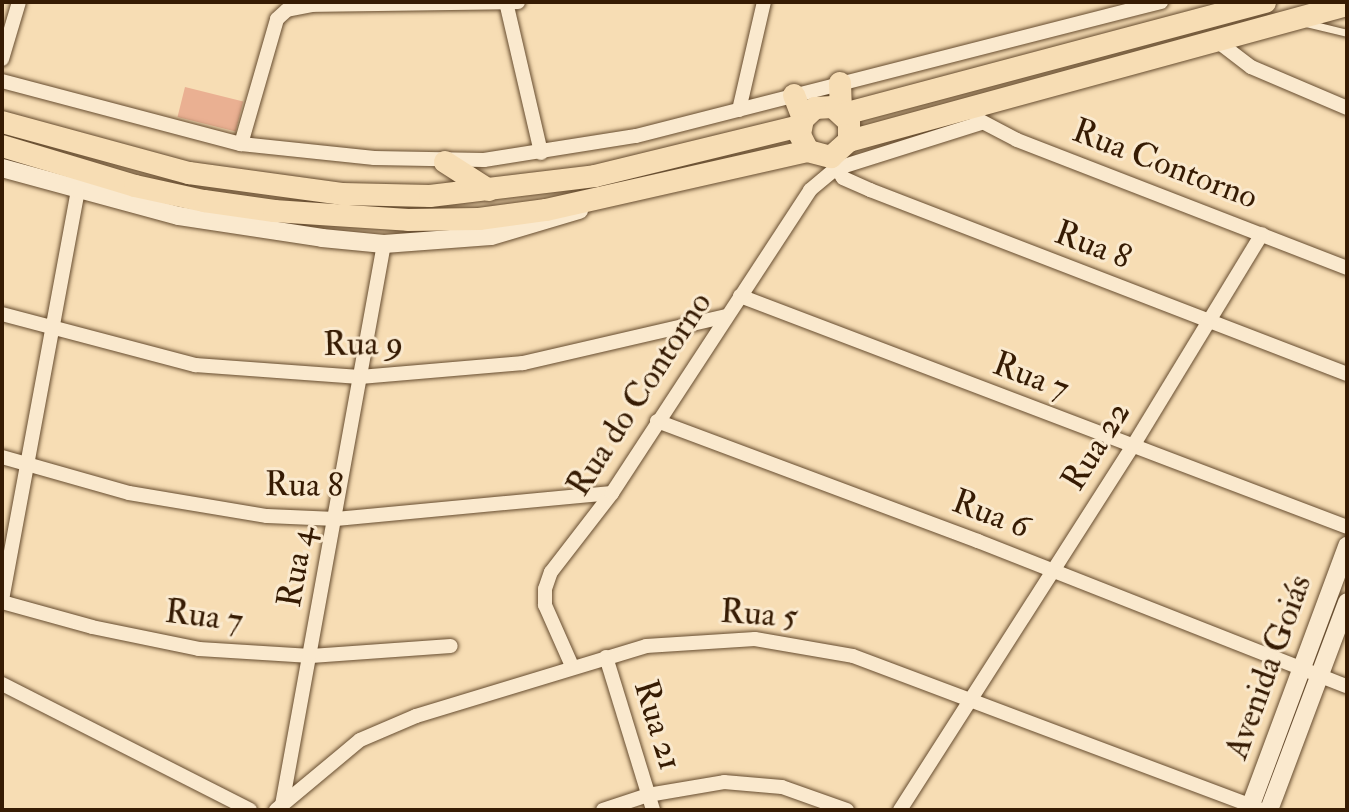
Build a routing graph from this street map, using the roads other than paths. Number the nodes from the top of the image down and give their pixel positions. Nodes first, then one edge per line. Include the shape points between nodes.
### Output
1 (19, 2) edge
2 (764, 2) edge
3 (1161, 2) edge
4 (1265, 2) edge
5 (511, 3) edge
6 (1347, 5) edge
7 (1292, 20) junction
8 (1347, 33) edge
9 (1217, 41) junction
10 (2, 59) edge
11 (2, 81) edge
12 (840, 83) junction
13 (794, 95) junction
14 (1347, 107) edge
15 (739, 110) junction
16 (842, 112) junction
17 (974, 115) junction
18 (2, 122) edge
19 (801, 122) junction
20 (849, 141) junction
21 (241, 144) junction
22 (2, 146) edge
23 (808, 151) junction
24 (541, 153) junction
25 (445, 162) junction
26 (833, 163) junction
27 (26, 164) junction
28 (2, 168) edge
29 (78, 190) junction
30 (491, 191) junction
31 (603, 199) junction
32 (1262, 234) junction
33 (384, 244) junction
34 (1347, 268) edge
35 (740, 296) junction
36 (2, 314) edge
37 (726, 316) junction
38 (1208, 321) junction
39 (53, 328) junction
40 (1347, 374) edge
41 (360, 377) junction
42 (657, 421) junction
43 (1133, 446) junction
44 (2, 457) edge
45 (27, 464) junction
46 (612, 493) junction
47 (336, 519) junction
48 (1347, 527) edge
49 (1347, 546) edge
50 (1052, 570) junction
51 (2, 601) edge
52 (1347, 602) edge
53 (451, 646) dead end
54 (311, 656) junction
55 (606, 657) junction
56 (572, 666) junction
57 (1300, 668) junction
58 (1319, 675) junction
59 (2, 684) edge
60 (1347, 686) edge
61 (969, 698) junction
62 (650, 803) edge
63 (279, 808) edge
64 (1258, 809) edge
65 (250, 810) edge
66 (603, 810) edge
67 (847, 810) edge
68 (900, 810) edge

1 - 10 street
2 - 15 street
3 - 12 street
4 - 16 main road
5 - 21 street via 293,8 277,19
5 - 24 street
6 - 7 main road
7 - 8 lane
7 - 9 main road
9 - 14 street via 1251,67
9 - 17 main road
11 - 21 street
12 - 13 street
12 - 16 main road
13 - 15 street
13 - 19 main road
15 - 24 street
16 - 19 main road via 815,108
16 - 20 main road via 849,122
17 - 20 main road
17 - 26 street
17 - 32 street, Rua Contorno
18 - 30 main road via 128,159 270,186 386,195
19 - 23 main road via 800,135
19 - 30 main road via 595,176
20 - 26 main road
21 - 25 street
22 - 27 main road
23 - 26 main road
23 - 31 main road
24 - 25 street
25 - 30 main road
26 - 35 street, Rua do Contorno
26 - 38 street, Rua 8 via 843,178 870,190
27 - 28 street
27 - 29 street
27 - 31 main road via 204,201 337,217 479,219
29 - 33 street via 230,225
29 - 39 street
31 - 33 street via 503,233
32 - 34 street, Rua Contorno
32 - 38 street, Rua 22
33 - 41 street, Rua 4
35 - 37 street, Rua do Contorno
35 - 43 street, Rua 7
36 - 39 street, Rua 9
37 - 41 street, Rua 9 via 523,363
37 - 42 street, Rua do Contorno
38 - 40 street, Rua 8
38 - 43 street, Rua 22
39 - 41 street, Rua 9 via 195,365
39 - 45 street
41 - 47 street, Rua 4
42 - 46 street, Rua do Contorno
42 - 50 street, Rua 6
43 - 48 street, Rua 7
43 - 50 street, Rua 22
44 - 45 street, Rua 8
45 - 47 street, Rua 8 via 207,509
45 - 51 street
46 - 47 street, Rua 8
46 - 56 street, Rua do Contorno via 551,572 545,589 552,629
47 - 54 street, Rua 4
49 - 57 street, Avenida Goiás
50 - 57 street, Rua 6
50 - 61 street, Rua 22
51 - 54 street, Rua 7 via 199,649
52 - 58 street, Avenida Goiás
53 - 54 street, Rua 7
54 - 63 street, Rua 4
55 - 56 street, Rua 5
55 - 61 street, Rua 5 via 646,646 755,639 853,656
55 - 62 street, Rua 21
56 - 63 street, Rua 5 via 416,716 360,740
57 - 58 street, Rua 6
57 - 64 street, Avenida Goiás
58 - 60 street
58 - 64 street, Avenida Goiás
59 - 65 street
61 - 64 street, Rua 5
61 - 68 street, Rua 22
62 - 66 street
62 - 67 street via 692,785 752,782

